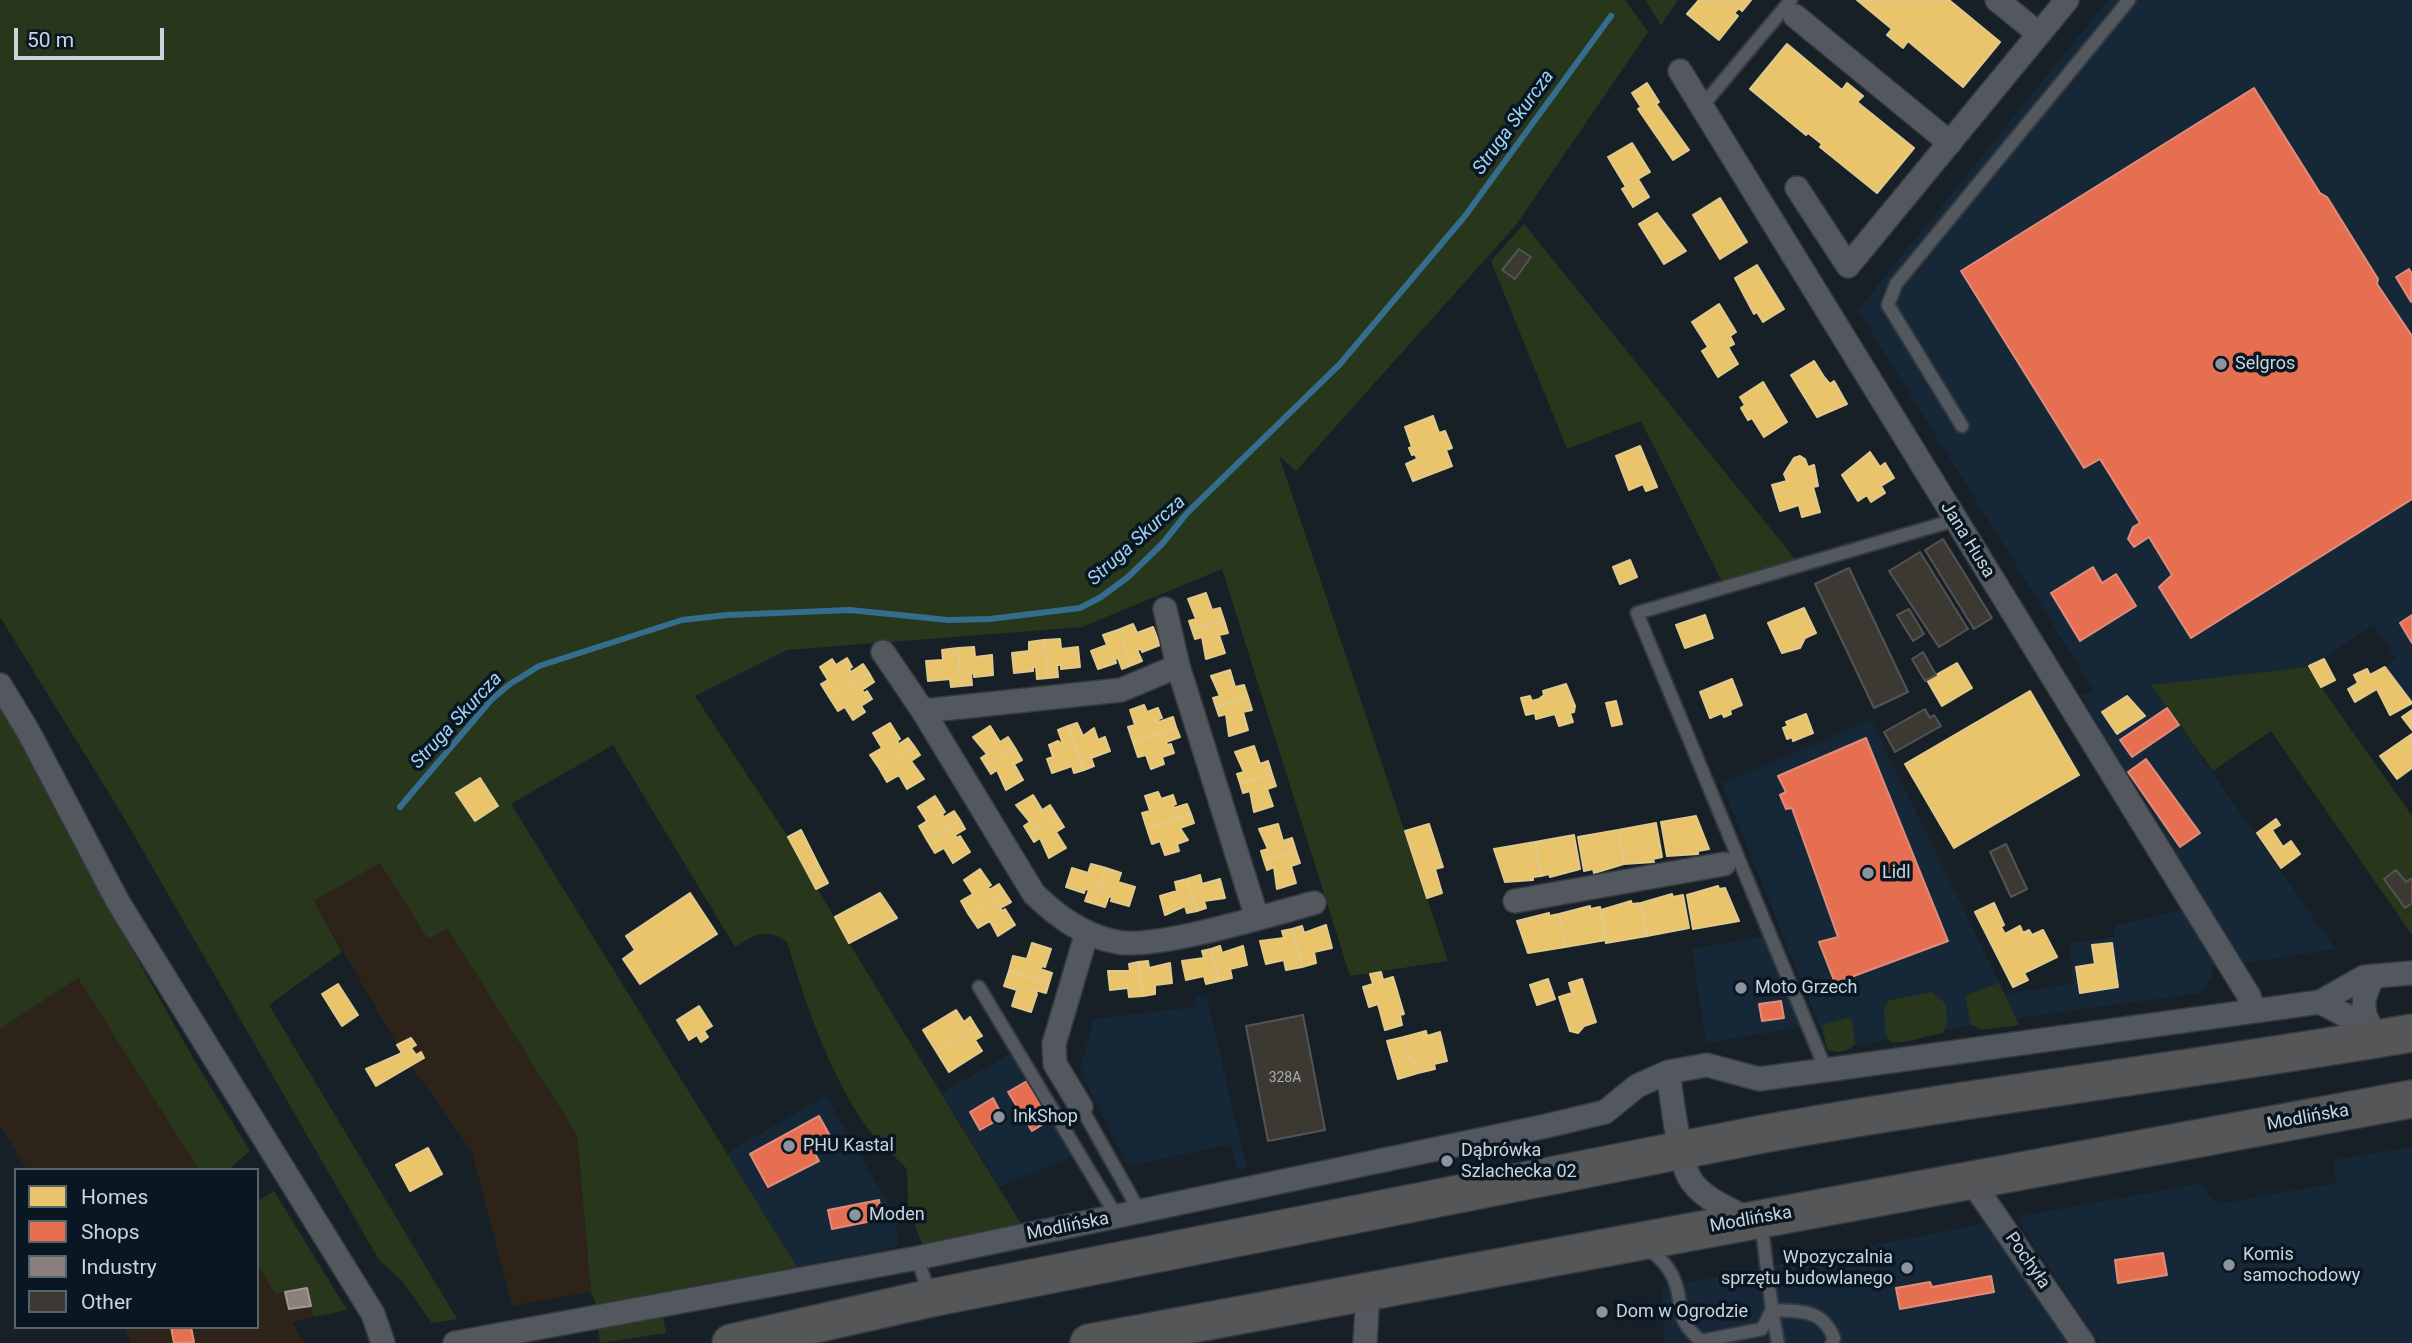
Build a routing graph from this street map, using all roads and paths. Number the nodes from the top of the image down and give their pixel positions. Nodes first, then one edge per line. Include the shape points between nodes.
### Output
1 (1997, 0) edge
2 (2067, 0) edge
3 (2129, 0) edge
4 (1793, 8) edge
5 (2039, 34) junction
6 (1681, 71) dead end
7 (1703, 105) junction
8 (1950, 143) junction
9 (1797, 188) dead end
10 (1962, 426) dead end
11 (1955, 520) junction
12 (1165, 609) dead end
13 (883, 652) dead end
14 (1178, 666) junction
15 (0, 685) edge
16 (923, 711) junction
17 (1732, 861) junction
18 (1515, 901) dead end
19 (1314, 904) dead end
20 (1257, 918) junction
21 (1087, 932) junction
22 (2412, 973) edge
23 (2374, 976) junction
24 (979, 987) dead end
25 (2320, 1002) junction
26 (2253, 1009) junction
27 (2387, 1033) edge
28 (1826, 1070) junction
29 (1668, 1072) junction
30 (2412, 1099) edge
31 (1081, 1107) joint
32 (1683, 1150) junction
33 (1970, 1179) junction
34 (1128, 1215) junction
35 (1756, 1219) junction
36 (1639, 1241) junction
37 (917, 1258) junction
38 (1368, 1292) junction
39 (931, 1298) junction
40 (1773, 1310) junction
41 (1684, 1327) junction
42 (383, 1343) edge
43 (455, 1343) edge
44 (731, 1343) edge
45 (1089, 1343) edge
46 (1365, 1343) edge
47 (1686, 1343) edge
48 (1779, 1343) edge
49 (1832, 1343) edge
50 (2083, 1343) edge

1 - 5 street
2 - 5 street
3 - 10 lane via 1896,284 1888,305
4 - 7 lane
4 - 8 street
5 - 8 street
6 - 7 street, Jana Husa
7 - 11 street, Jana Husa
8 - 9 street via 1848,266
11 - 17 lane via 1637,613
11 - 26 street, Jana Husa
12 - 14 street
13 - 16 street
14 - 16 street via 1121,690
14 - 20 street
15 - 42 street via 118,902 373,1314
16 - 21 street via 1034,894 1058,917
17 - 18 street
17 - 28 lane
19 - 20 street
20 - 21 street via 1161,939 1119,943
21 - 31 street via 1054,1044 1055,1063
22 - 23 street, Modlińska
23 - 25 street, Modlińska
23 - 27 street via 2364,993 2362,1009
24 - 34 lane
25 - 26 street, Modlińska
25 - 27 street
26 - 28 street, Modlińska
27 - 32 main road via 2250,1061 1868,1115
28 - 29 street, Modlińska via 1759,1079 1707,1065
29 - 32 street
29 - 34 street, Modlińska via 1637,1086 1605,1112
30 - 33 main road, Modlińska
31 - 34 lane
32 - 35 street via 1690,1178 1714,1201
32 - 39 main road
33 - 35 main road, Modlińska
33 - 50 street, Pochyła
34 - 37 street, Modlińska
35 - 36 main road, Modlińska
35 - 40 lane
36 - 38 main road, Modlińska
36 - 41 lane via 1661,1259 1673,1277
37 - 39 lane
37 - 43 street, Modlińska
38 - 45 main road, Modlińska
38 - 46 street
39 - 44 main road
40 - 41 lane via 1762,1329 1701,1341
40 - 48 lane
40 - 49 lane via 1810,1313 1827,1322
41 - 47 lane

